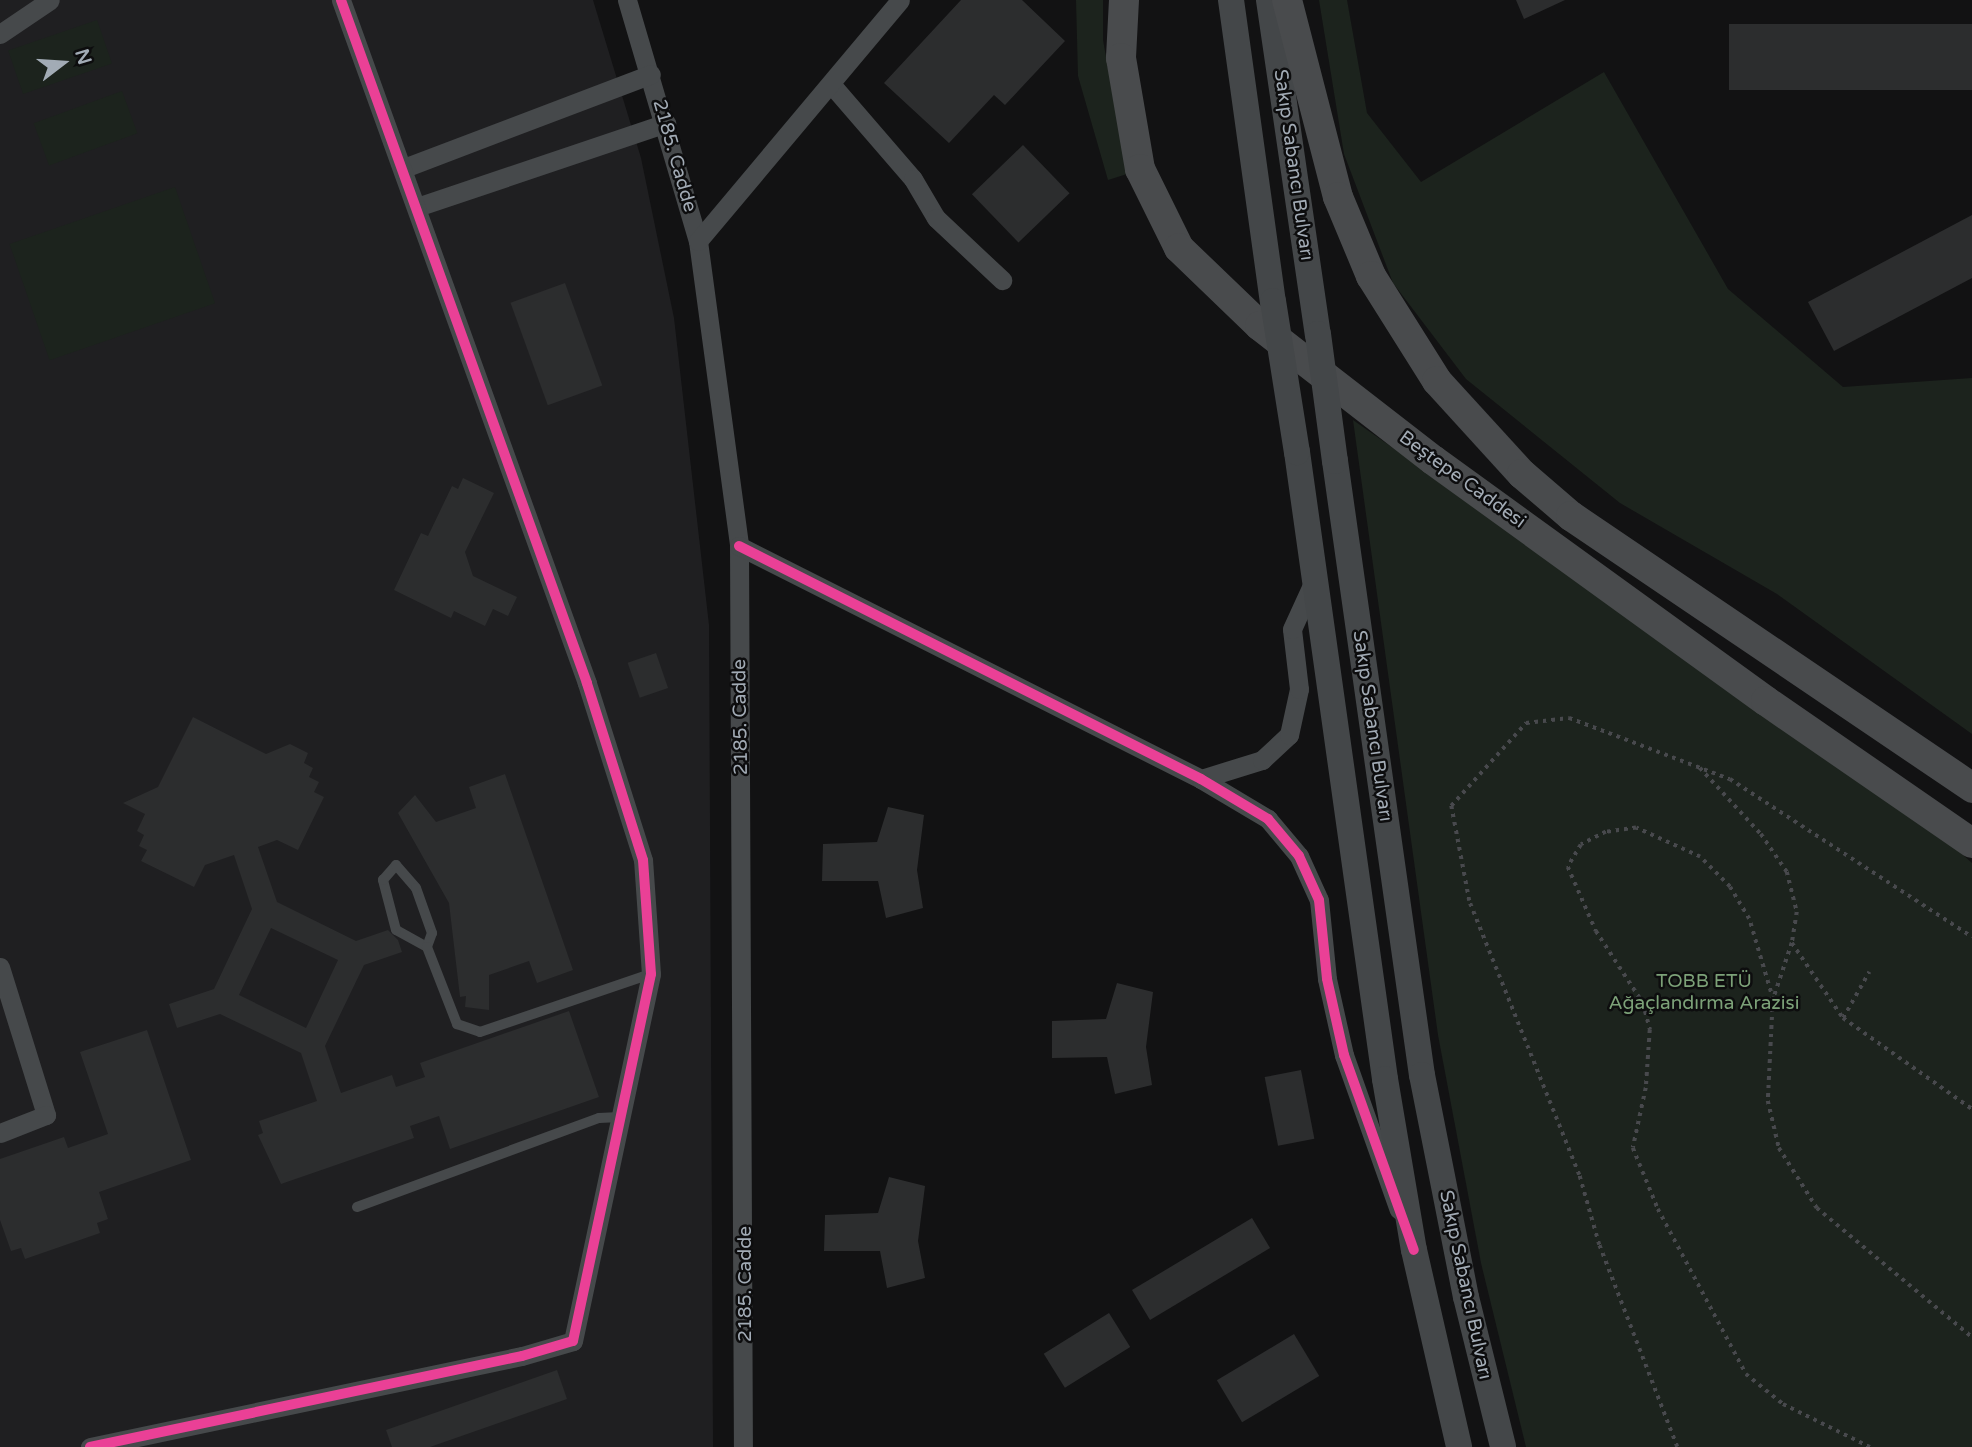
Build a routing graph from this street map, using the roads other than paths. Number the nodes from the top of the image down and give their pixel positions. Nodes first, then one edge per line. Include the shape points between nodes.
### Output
1 (50, 0) edge
2 (341, 0) edge
3 (627, 0) edge
4 (900, 0) edge
5 (1124, 0) edge
6 (1231, 0) edge
7 (1269, 0) edge
8 (1287, 0) edge
9 (0, 34) edge
10 (651, 75) junction
11 (831, 84) junction
12 (666, 123) junction
13 (404, 168) junction
14 (417, 207) junction
15 (698, 241) junction
16 (1002, 280) dead end
17 (739, 546) junction
18 (1313, 583) junction
19 (1200, 779) junction
20 (1972, 788) edge
21 (1972, 842) edge
22 (427, 947) junction
23 (0, 967) edge
24 (651, 974) junction
25 (620, 1117) junction
26 (0, 1133) edge
27 (357, 1208) dead end
28 (1414, 1250) junction
29 (90, 1447) edge
30 (743, 1447) edge
31 (1459, 1447) edge
32 (1503, 1447) edge

1 - 9 street
2 - 13 street
3 - 10 street, 2185. Cadde
4 - 11 street
5 - 21 main road, Beştepe Caddesi via 1121,58 1140,169 1180,248 1260,326 1422,452 1766,701
6 - 18 main road, Sakıp Sabancı Bulvarı, bridge
7 - 32 main road, Sakıp Sabancı Bulvarı, bridge via 1422,1075 1466,1297
8 - 20 main road, Beştepe Caddesi via 1338,197 1371,276 1437,381 1522,474 1571,516
10 - 12 street, 2185. Cadde
10 - 13 street
11 - 15 street
11 - 16 street via 913,179 936,218
12 - 14 street
12 - 15 street, 2185. Cadde
13 - 14 street
14 - 24 street via 496,442 587,683 643,860
15 - 17 street, 2185. Cadde
17 - 19 street
17 - 30 street, 2185. Cadde
18 - 19 street via 1292,629 1299,689 1289,735 1262,760
18 - 28 main road, Sakıp Sabancı Bulvarı
19 - 28 street via 1268,819 1298,856 1319,900 1327,979 1344,1055
22 - 22 lane via 432,933 416,888 396,865 383,880 396,930
22 - 24 lane via 457,1024 480,1032
23 - 26 street via 46,1115
24 - 25 street
25 - 27 lane via 599,1118
25 - 29 street via 573,1340 522,1356
28 - 31 main road, Sakıp Sabancı Bulvarı

